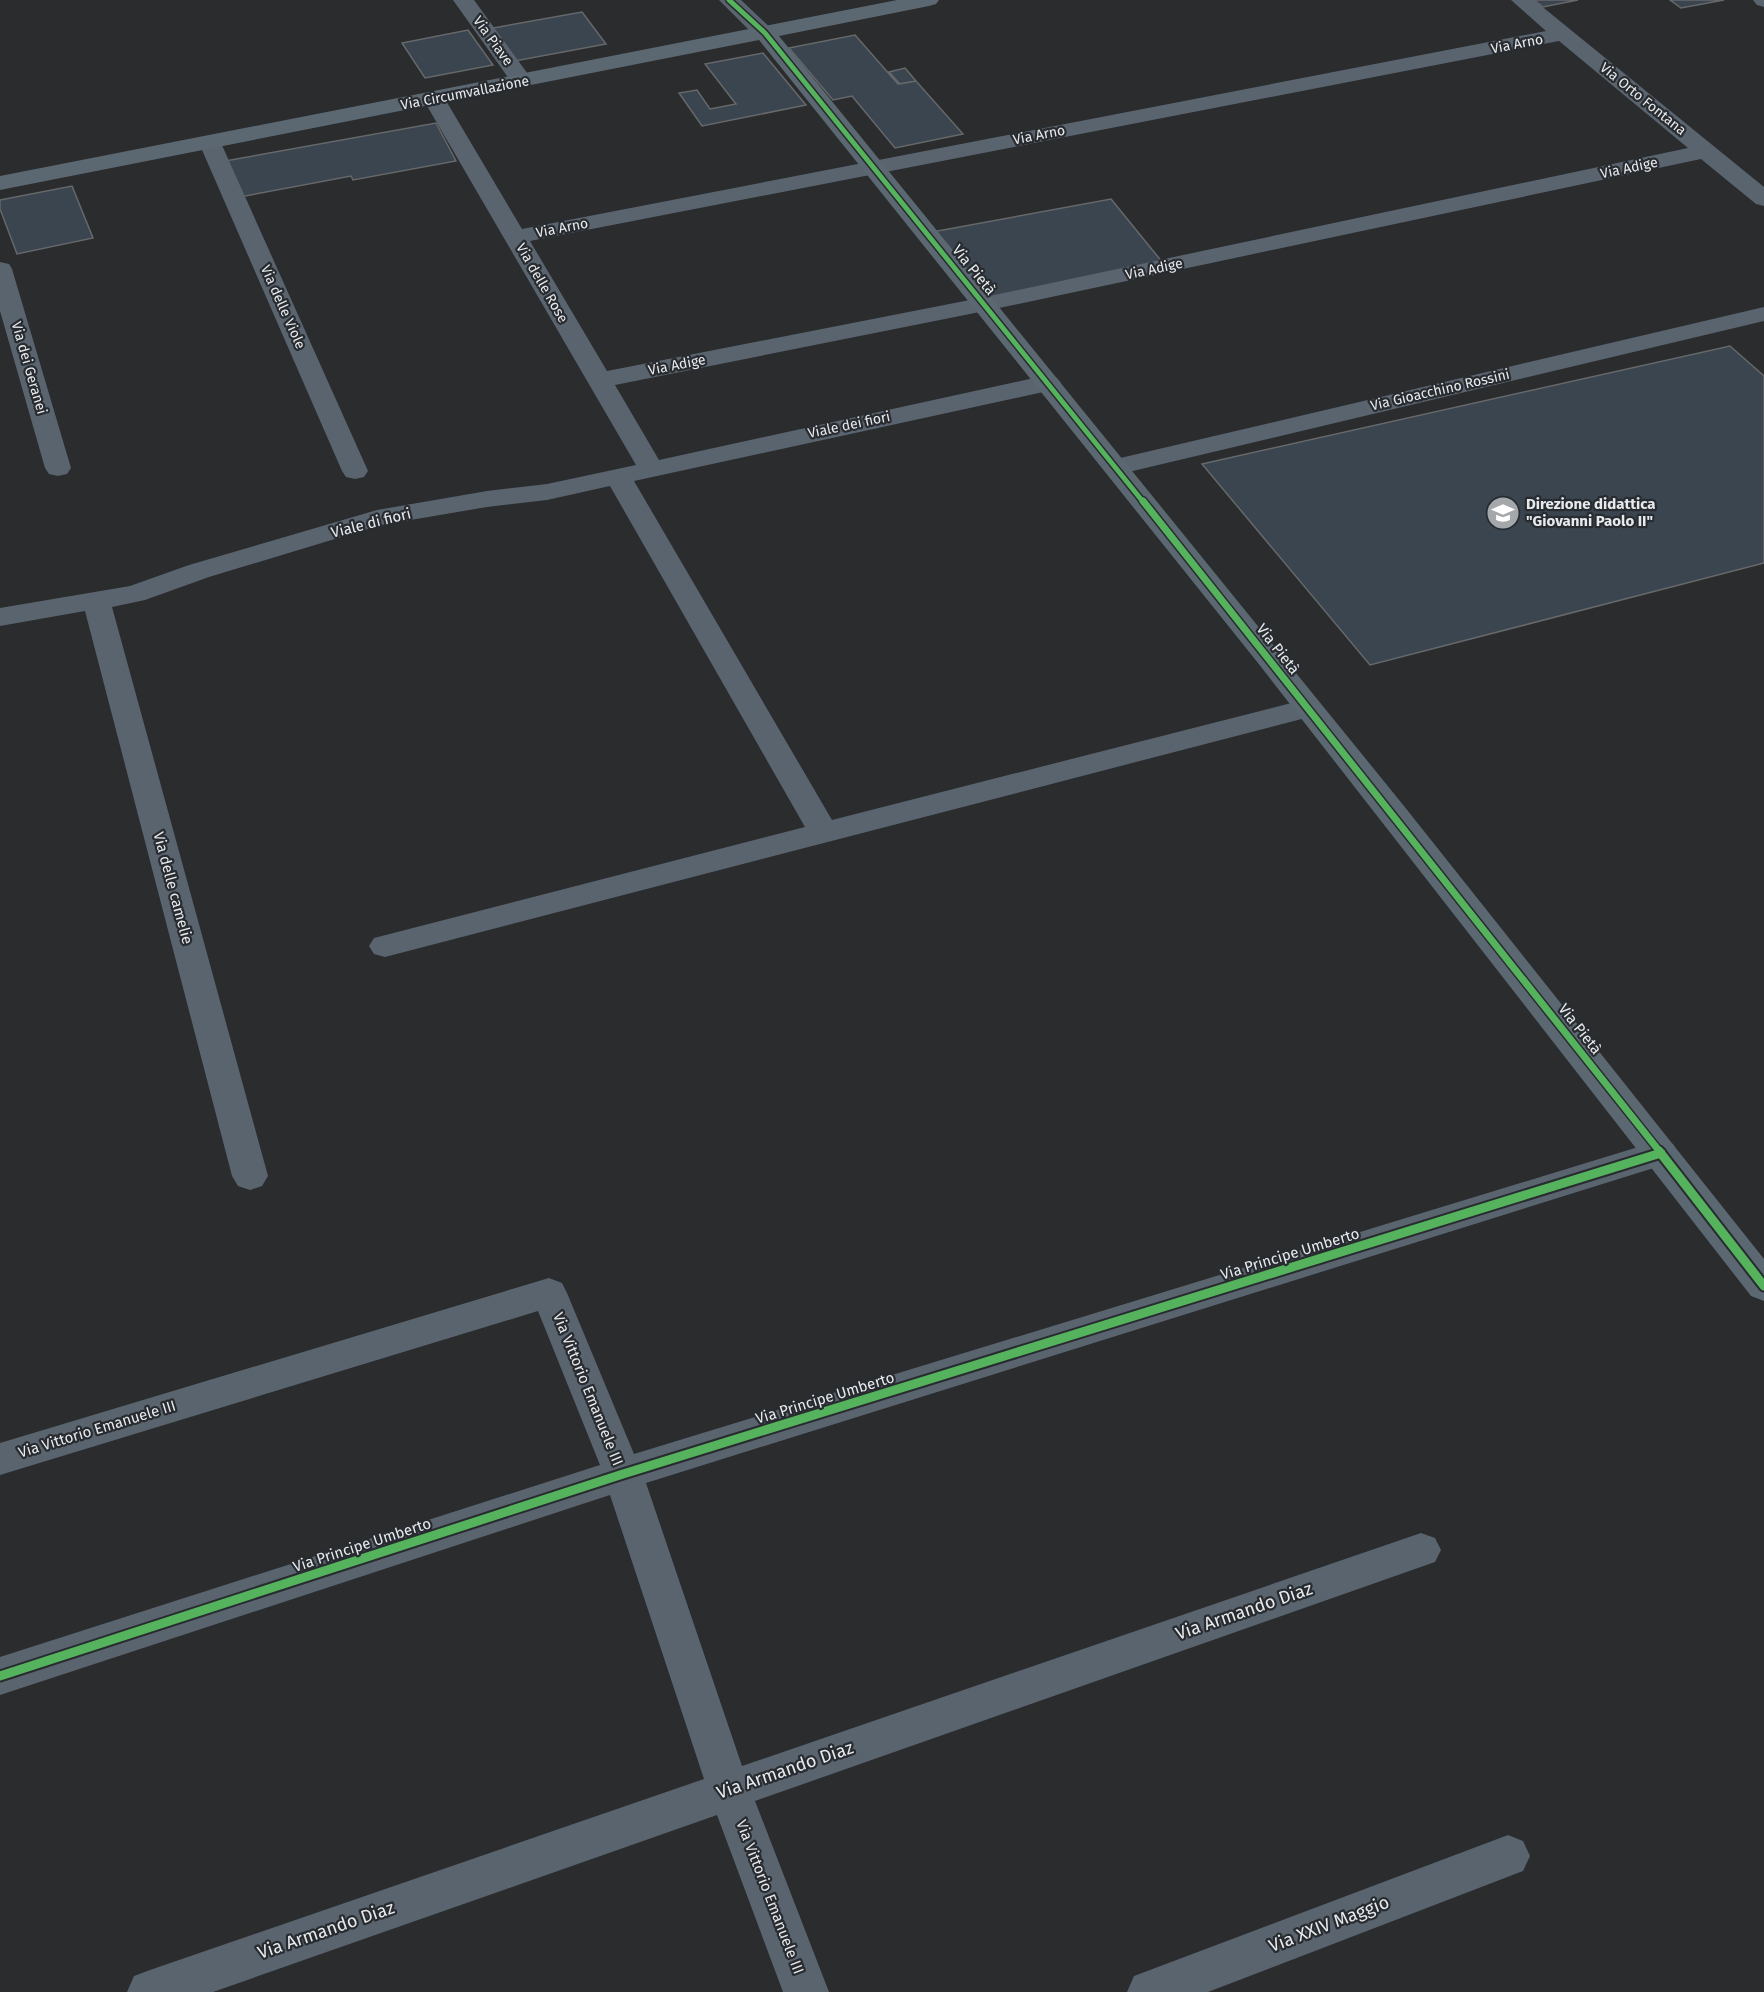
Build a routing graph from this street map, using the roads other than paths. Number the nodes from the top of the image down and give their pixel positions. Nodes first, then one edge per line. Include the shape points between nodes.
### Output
1 (463, 0) edge
2 (729, 0) edge
3 (929, 0) edge
4 (1521, 0) edge
5 (765, 33) junction
6 (1564, 34) junction
7 (522, 81) junction
8 (434, 99) junction
9 (210, 143) junction
10 (1707, 151) junction
11 (873, 167) junction
12 (0, 183) edge
13 (1764, 199) edge
14 (515, 237) junction
15 (0, 269) edge
16 (985, 304) junction
17 (1764, 314) edge
18 (599, 380) junction
19 (1048, 383) junction
20 (1116, 467) junction
21 (58, 468) dead end
22 (651, 468) junction
23 (355, 471) dead end
24 (618, 476) junction
25 (96, 600) junction
26 (0, 617) edge
27 (1307, 708) junction
28 (824, 833) junction
29 (385, 946) dead end
30 (1661, 1153) junction
31 (250, 1176) dead end
32 (1764, 1286) edge
33 (0, 1459) edge
34 (623, 1474) junction
35 (1420, 1550) dead end
36 (0, 1676) edge
37 (729, 1789) junction
38 (1508, 1857) dead end
39 (150, 1992) edge
40 (806, 1992) edge
41 (1150, 1992) edge

1 - 7 street, Via Piave
2 - 5 street
3 - 5 street, Via Circumvallazione
4 - 6 street, Via Orto Fontana
5 - 7 street, Via Circumvallazione
5 - 11 street, Via Pietà
6 - 10 street, Via Orto Fontana
6 - 11 street, Via Arno
7 - 8 street, Via Circumvallazione
8 - 9 street, Via Circumvallazione
8 - 14 street, Via delle Rose
9 - 12 street, Via Circumvallazione
9 - 23 street, Via delle Viole
10 - 13 street, Via Orto Fontana
10 - 16 street, Via Adige
11 - 14 street, Via Arno
11 - 16 street, Via Pietà
14 - 18 street, Via delle Rose
15 - 21 street, Via dei Geranei
16 - 18 street, Via Adige
16 - 19 street, Via Pietà
17 - 20 street, Via Gioacchino Rossini
18 - 22 street, Via delle Rose
19 - 20 street, Via Pietà
19 - 22 street, Viale dei fiori
20 - 27 street, Via Pietà
22 - 24 street, Viale di fiori
24 - 25 street, Viale di fiori via 547,492 377,518 135,594
24 - 28 street
25 - 26 street
25 - 31 street, Via delle camelie
27 - 28 street
27 - 30 street, Via Pietà
28 - 29 street
30 - 32 street, Via Pietà
30 - 34 street, Via Principe Umberto
33 - 34 street, Via Vittorio Emanuele III via 549,1293
34 - 36 street, Via Principe Umberto
34 - 37 street, Via Vittorio Emanuele III
35 - 37 street, Via Armando Diaz
37 - 39 street, Via Armando Diaz
37 - 40 street, Via Vittorio Emanuele III
38 - 41 street, Via XXIV Maggio

